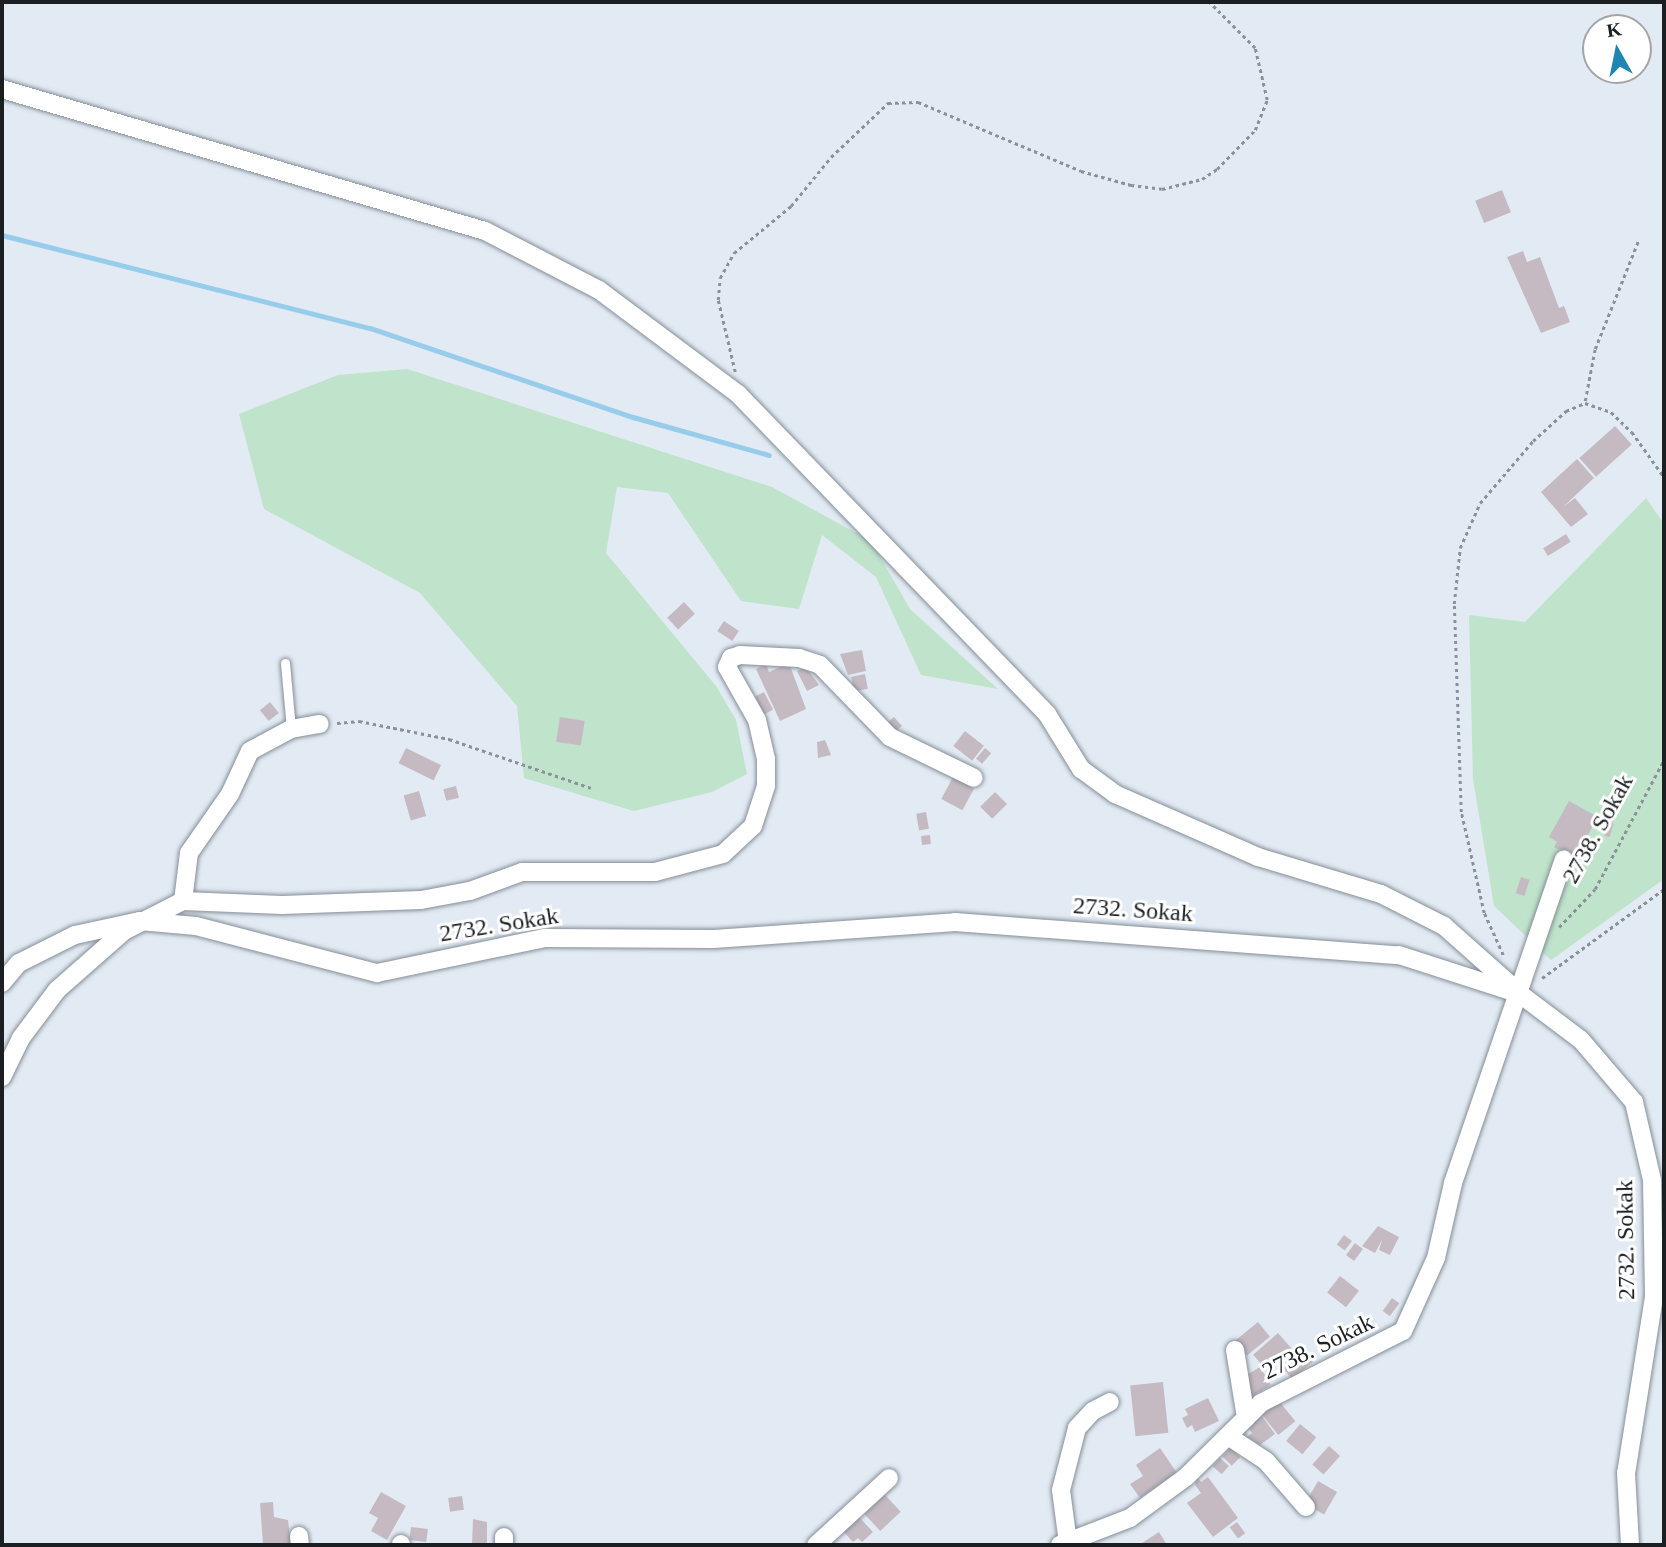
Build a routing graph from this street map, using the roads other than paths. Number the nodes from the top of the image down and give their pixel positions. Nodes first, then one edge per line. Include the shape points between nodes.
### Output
1 (2, 89) edge
2 (285, 663) dead end
3 (320, 724) road end
4 (291, 729) junction
5 (974, 778) dead end
6 (1564, 859) dead end
7 (183, 901) junction
8 (140, 921) junction
9 (2, 983) edge
10 (1520, 994) junction
11 (2, 1077) edge
12 (1235, 1350) dead end
13 (1110, 1402) dead end
14 (1246, 1418) junction
15 (1228, 1436) junction
16 (889, 1478) dead end
17 (1306, 1507) dead end
18 (1064, 1544) edge
19 (816, 1545) edge
20 (1630, 1545) edge

1 - 10 street via 485,231 599,290 738,394 1046,714 1081,769 1115,794 1258,857 1381,894 1444,926
2 - 4 lane
3 - 4 street
4 - 7 street via 250,751 230,794 188,853
5 - 7 street, 2732. Sokak via 890,737 820,664 778,656 731,658 727,667 757,720 767,771 753,826 723,854 655,872 522,872 470,891 421,900 282,905
6 - 10 street, 2738. Sokak
7 - 8 street, 2732. Sokak
8 - 9 street, 2732. Sokak via 75,935 19,962
8 - 10 street, 2732. Sokak via 196,926 377,973 545,938 713,939 955,922 1399,955
8 - 11 street, 2732. Sokak via 57,990 21,1038
10 - 14 street, 2738. Sokak via 1453,1183 1436,1258 1402,1331 1261,1402
10 - 20 street, 2732. Sokak via 1581,1040 1633,1102 1652,1180 1654,1297 1626,1474
12 - 14 street
13 - 18 street via 1077,1428 1061,1490
14 - 15 street, 2738. Sokak
15 - 17 street via 1266,1461
15 - 18 street, 2738. Sokak via 1186,1477 1130,1518
16 - 19 street

